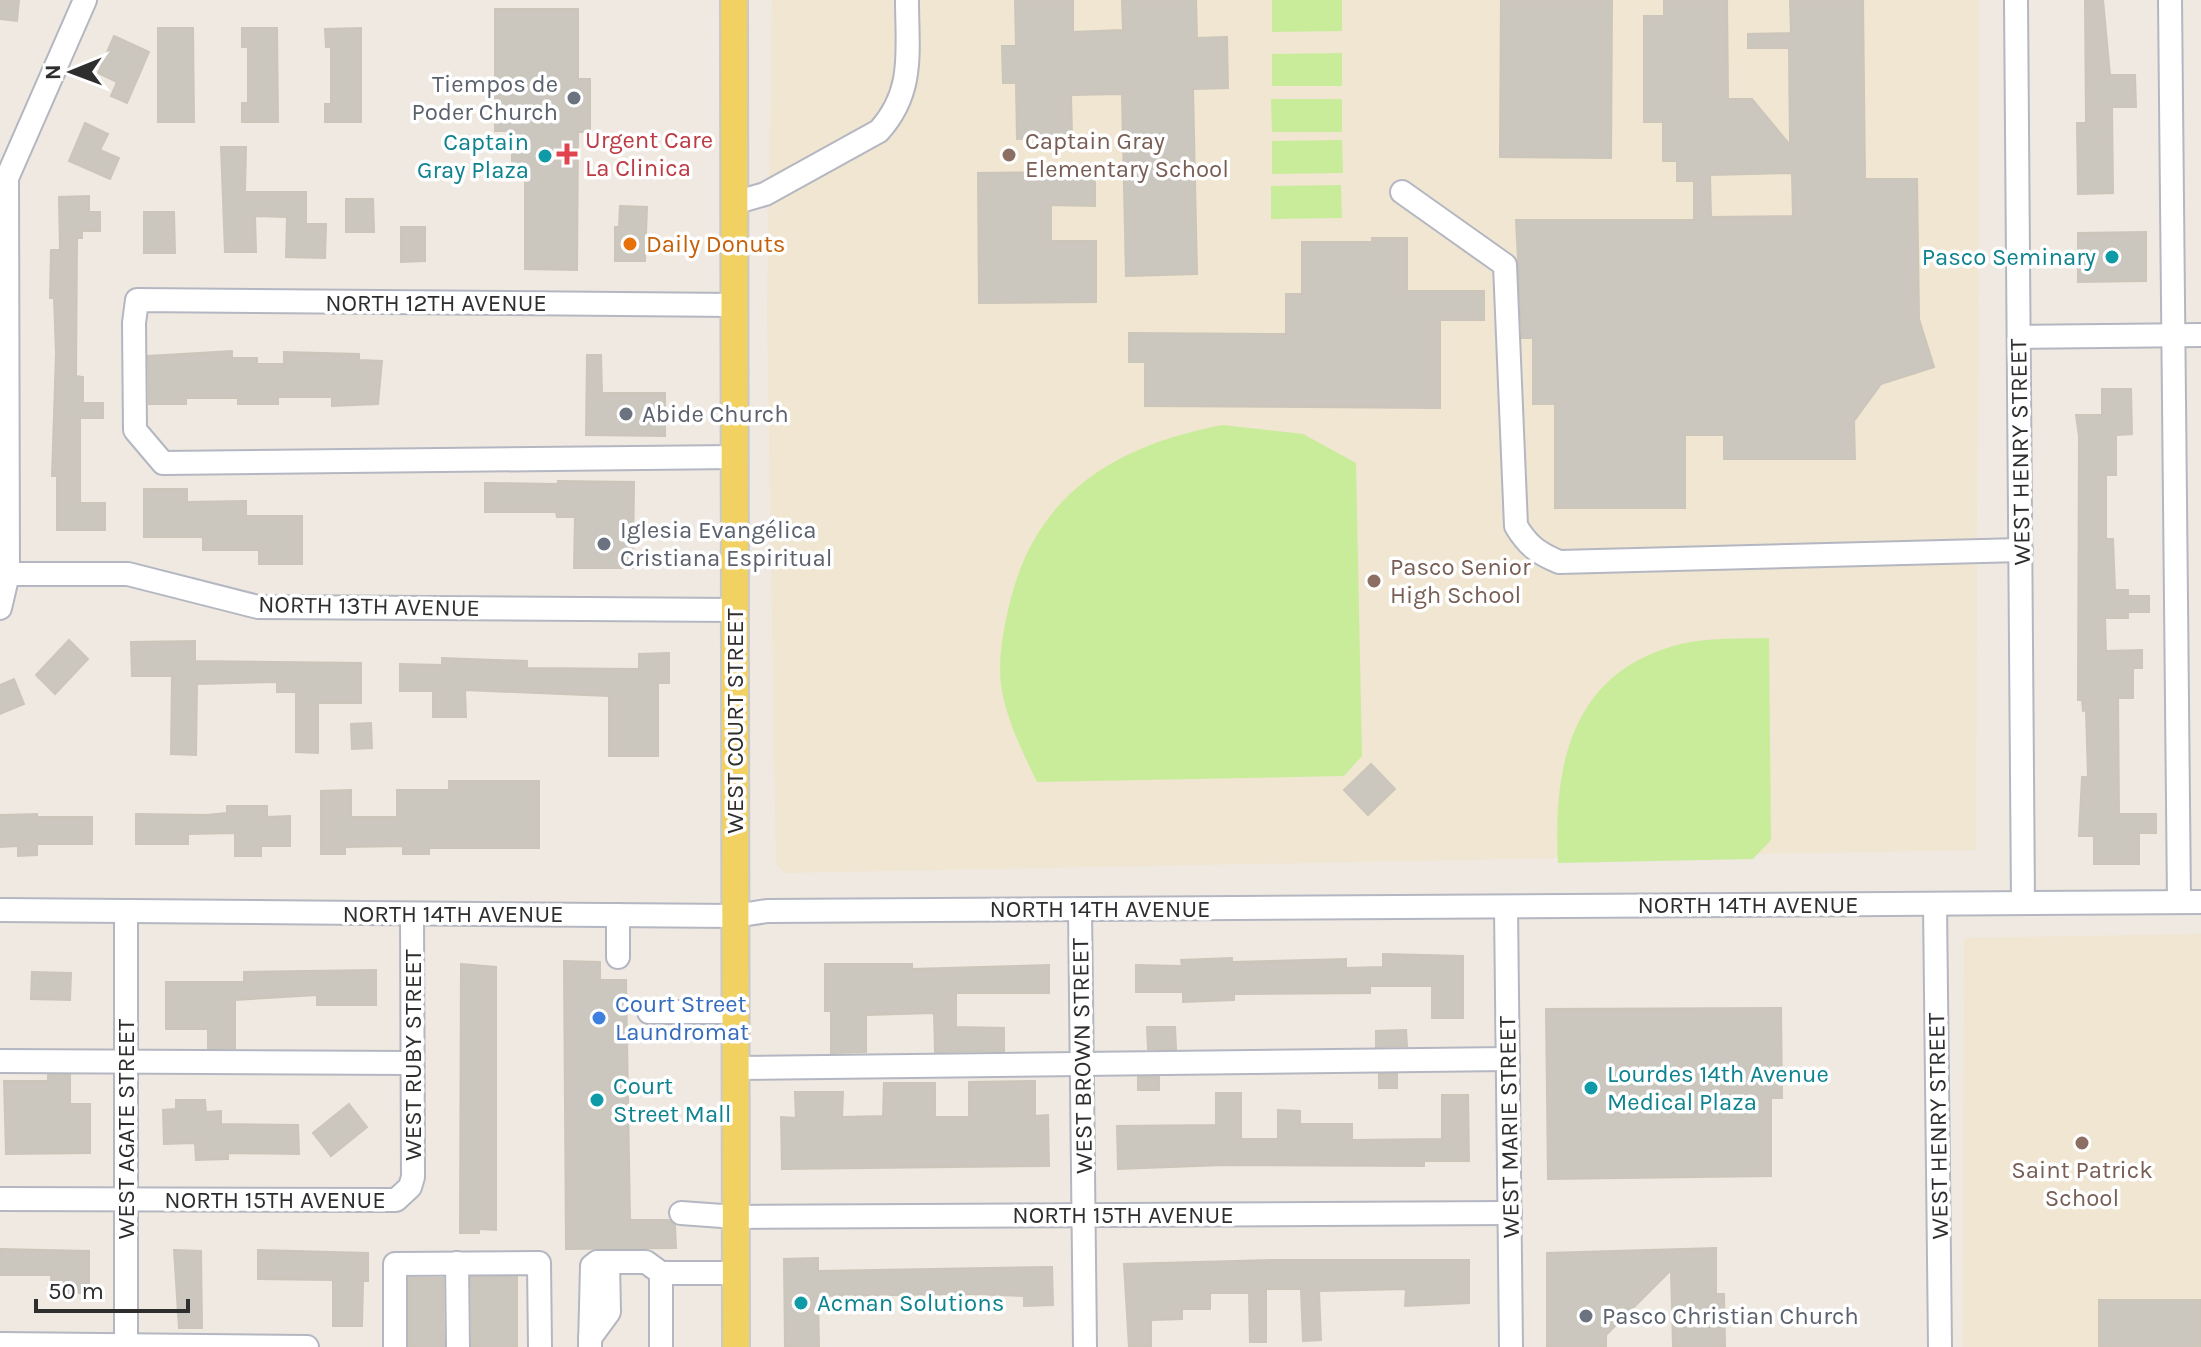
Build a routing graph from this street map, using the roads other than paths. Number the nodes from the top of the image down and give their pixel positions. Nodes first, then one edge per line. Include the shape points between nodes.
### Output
1 (85, 0) edge
2 (734, 0) edge
3 (907, 0) edge
4 (2016, 0) edge
5 (2170, 0) edge
6 (4, 178) edge
7 (1402, 192) dead end
8 (734, 203) junction
9 (734, 305) junction
10 (2172, 335) junction
11 (2201, 335) edge
12 (2019, 337) junction
13 (4, 419) edge
14 (734, 457) junction
15 (2021, 550) junction
16 (8, 574) junction
17 (0, 608) edge
18 (735, 610) junction
19 (2190, 902) edge
20 (2023, 903) junction
21 (1935, 904) junction
22 (1506, 907) junction
23 (1080, 909) junction
24 (0, 910) edge
25 (126, 911) junction
26 (412, 914) junction
27 (618, 915) junction
28 (735, 916) junction
29 (618, 957) dead end
30 (649, 1012) dead end
31 (736, 1012) junction
32 (1508, 1059) junction
33 (0, 1061) edge
34 (126, 1062) junction
35 (412, 1063) junction
36 (1082, 1064) junction
37 (736, 1068) junction
38 (404, 1194) joint
39 (0, 1199) edge
40 (126, 1200) junction
41 (681, 1213) dead end
42 (1510, 1213) junction
43 (1083, 1215) junction
44 (736, 1217) junction
45 (457, 1263) junction
46 (661, 1273) junction
47 (736, 1273) junction
48 (590, 1342) edge
49 (0, 1344) edge
50 (126, 1346) edge
51 (307, 1347) edge
52 (395, 1347) edge
53 (458, 1347) edge
54 (540, 1347) edge
55 (661, 1347) edge
56 (736, 1347) edge
57 (1085, 1347) edge
58 (1511, 1347) edge
59 (1940, 1347) edge

1 - 6 street
2 - 8 main road, WEST COURT STREET
3 - 8 street via 906,88 891,117 879,131 765,194
4 - 12 street, WEST HENRY STREET
5 - 10 street
6 - 13 street
7 - 15 street via 1505,265 1516,526 1537,553 1559,562
8 - 9 main road, WEST COURT STREET
9 - 14 main road, WEST COURT STREET
9 - 14 street, NORTH 12TH AVENUE via 137,300 134,323 135,430 163,463
10 - 11 street
10 - 12 street
10 - 19 street
12 - 15 street, WEST HENRY STREET
13 - 16 street
14 - 18 main road, WEST COURT STREET
15 - 20 street, WEST HENRY STREET
16 - 17 street
16 - 18 street, NORTH 13TH AVENUE via 128,574 258,607
18 - 28 main road, WEST COURT STREET
19 - 20 street, NORTH 14TH AVENUE
20 - 21 street, NORTH 14TH AVENUE
21 - 22 street, NORTH 14TH AVENUE
21 - 59 street, WEST HENRY STREET
22 - 23 street, NORTH 14TH AVENUE
22 - 32 street, WEST MARIE STREET
23 - 28 street, NORTH 14TH AVENUE via 767,911
23 - 36 street, WEST BROWN STREET
24 - 25 street, NORTH 14TH AVENUE
25 - 26 street, NORTH 14TH AVENUE
25 - 34 street, WEST AGATE STREET
26 - 27 street, NORTH 14TH AVENUE
26 - 35 street, WEST RUBY STREET
27 - 28 street, NORTH 14TH AVENUE
27 - 29 street
28 - 31 main road, WEST COURT STREET
30 - 31 street
31 - 37 main road, WEST COURT STREET
32 - 36 street
32 - 42 street, WEST MARIE STREET
33 - 34 street
34 - 35 street
34 - 40 street, WEST AGATE STREET
35 - 38 street, WEST RUBY STREET via 413,1177
36 - 37 street
36 - 43 street, WEST BROWN STREET
37 - 44 main road, WEST COURT STREET
38 - 40 street, NORTH 15TH AVENUE via 387,1203
39 - 40 street, NORTH 15TH AVENUE
40 - 50 street, WEST AGATE STREET
41 - 44 street, NORTH 15TH AVENUE
42 - 43 street, NORTH 15TH AVENUE
42 - 58 street, WEST MARIE STREET
43 - 44 street, NORTH 15TH AVENUE
43 - 57 street, WEST BROWN STREET
44 - 47 main road, WEST COURT STREET
45 - 52 street via 395,1264
45 - 53 street
45 - 54 street via 539,1263
46 - 47 street
46 - 48 street via 646,1262 592,1266
46 - 55 street
47 - 56 main road, WEST COURT STREET
49 - 50 street
50 - 51 street

